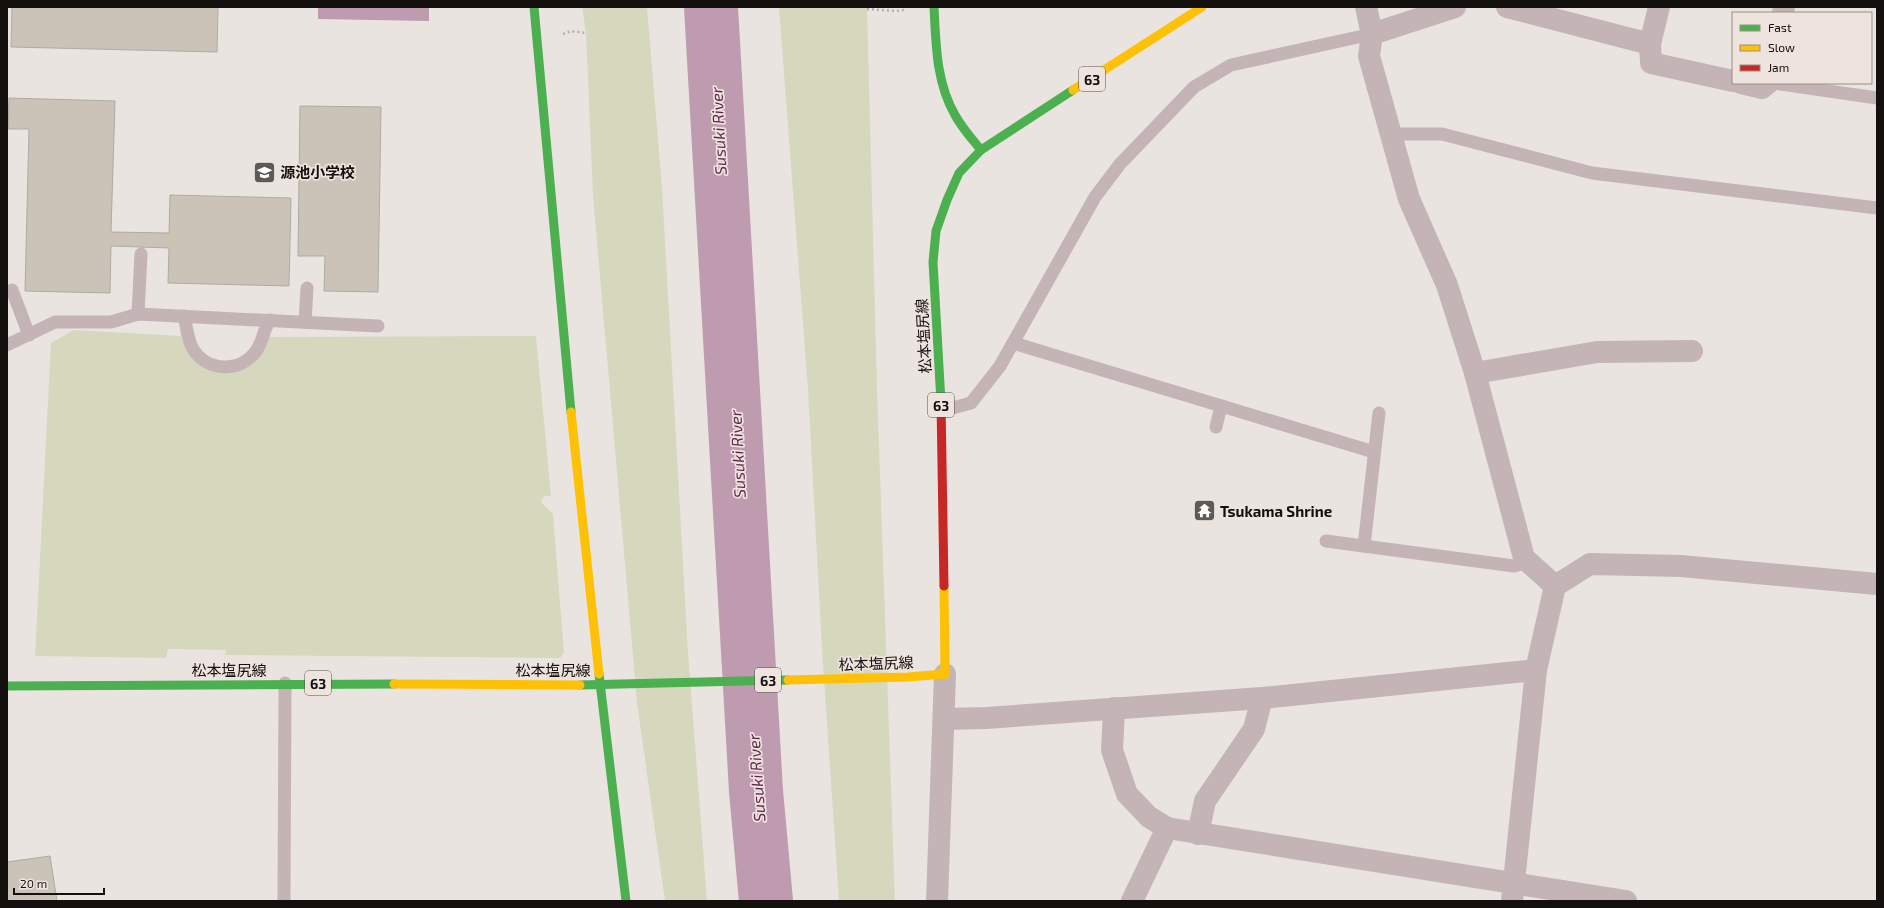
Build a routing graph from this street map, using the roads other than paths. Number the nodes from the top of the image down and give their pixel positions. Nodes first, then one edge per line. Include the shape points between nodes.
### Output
1 (534, 7) edge
2 (934, 7) edge
3 (1202, 7) edge
4 (1366, 7) edge
5 (1455, 7) edge
6 (1507, 7) edge
7 (1659, 7) edge
8 (1372, 34) junction
9 (1650, 44) junction
10 (1732, 81) edge
11 (1746, 84) edge
12 (1767, 84) edge
13 (1779, 84) edge
14 (1877, 98) edge
15 (1390, 134) junction
16 (981, 150) junction
17 (1877, 208) edge
18 (141, 254) dead end
19 (307, 288) dead end
20 (12, 290) dead end
21 (138, 314) junction
22 (184, 316) junction
23 (270, 320) junction
24 (305, 322) junction
25 (378, 326) dead end
26 (29, 335) junction
27 (1013, 343) junction
28 (7, 345) edge
29 (1692, 351) dead end
30 (1475, 372) junction
31 (1221, 406) junction
32 (941, 411) junction
33 (1379, 413) dead end
34 (1216, 426) dead end
35 (1374, 452) junction
36 (1326, 541) dead end
37 (1364, 546) junction
38 (1529, 562) junction
39 (1877, 584) edge
40 (1555, 586) junction
41 (1536, 670) junction
42 (945, 674) junction
43 (285, 683) junction
44 (601, 684) junction
45 (7, 686) edge
46 (1262, 698) junction
47 (1114, 708) junction
48 (945, 719) junction
49 (1167, 828) junction
50 (1198, 834) junction
51 (1513, 892) edge
52 (284, 901) edge
53 (626, 901) edge
54 (937, 901) edge
55 (1132, 901) edge
56 (1626, 901) edge

1 - 44 main road via 562,324
2 - 16 main road via 938,72 944,93 955,115
3 - 16 main road, 松本塩尻線 / 63
4 - 8 street
5 - 8 street
6 - 9 street
7 - 9 street
8 - 15 street via 1369,56
8 - 27 lane via 1231,65 1194,87 1120,164 1095,197
9 - 10 street via 1651,63
11 - 12 street via 1762,88
13 - 14 lane
15 - 17 lane via 1442,134 1592,173
15 - 30 street via 1409,199 1447,285
16 - 32 main road, 松本塩尻線 / 63 via 959,173 936,231 933,262
18 - 21 lane
19 - 24 lane
20 - 26 lane
21 - 22 lane
21 - 26 lane via 111,322 55,322
22 - 23 lane
22 - 23 lane via 188,339 193,350 212,365 224,367 236,366 256,352
23 - 24 lane
24 - 25 lane
26 - 28 lane
27 - 31 lane
27 - 32 lane via 1000,366 971,403
29 - 30 street via 1597,352
30 - 38 street via 1524,558
31 - 34 lane
31 - 35 lane
32 - 42 main road, 松本塩尻線 / 63
33 - 35 lane
35 - 37 lane
36 - 37 lane
37 - 38 lane via 1514,566
38 - 40 street
39 - 40 street via 1681,566 1590,564
40 - 41 street
41 - 46 street
41 - 51 street
42 - 44 main road, 松本塩尻線 / 63
42 - 48 street
43 - 44 main road, 松本塩尻線 / 63
43 - 45 main road, 松本塩尻線 / 63
43 - 52 lane
44 - 53 main road
46 - 47 street
46 - 50 street via 1254,729 1205,801
47 - 48 street
47 - 49 street via 1112,750 1127,794 1149,817
48 - 54 street
49 - 50 street
49 - 55 street
50 - 51 street
51 - 56 street

